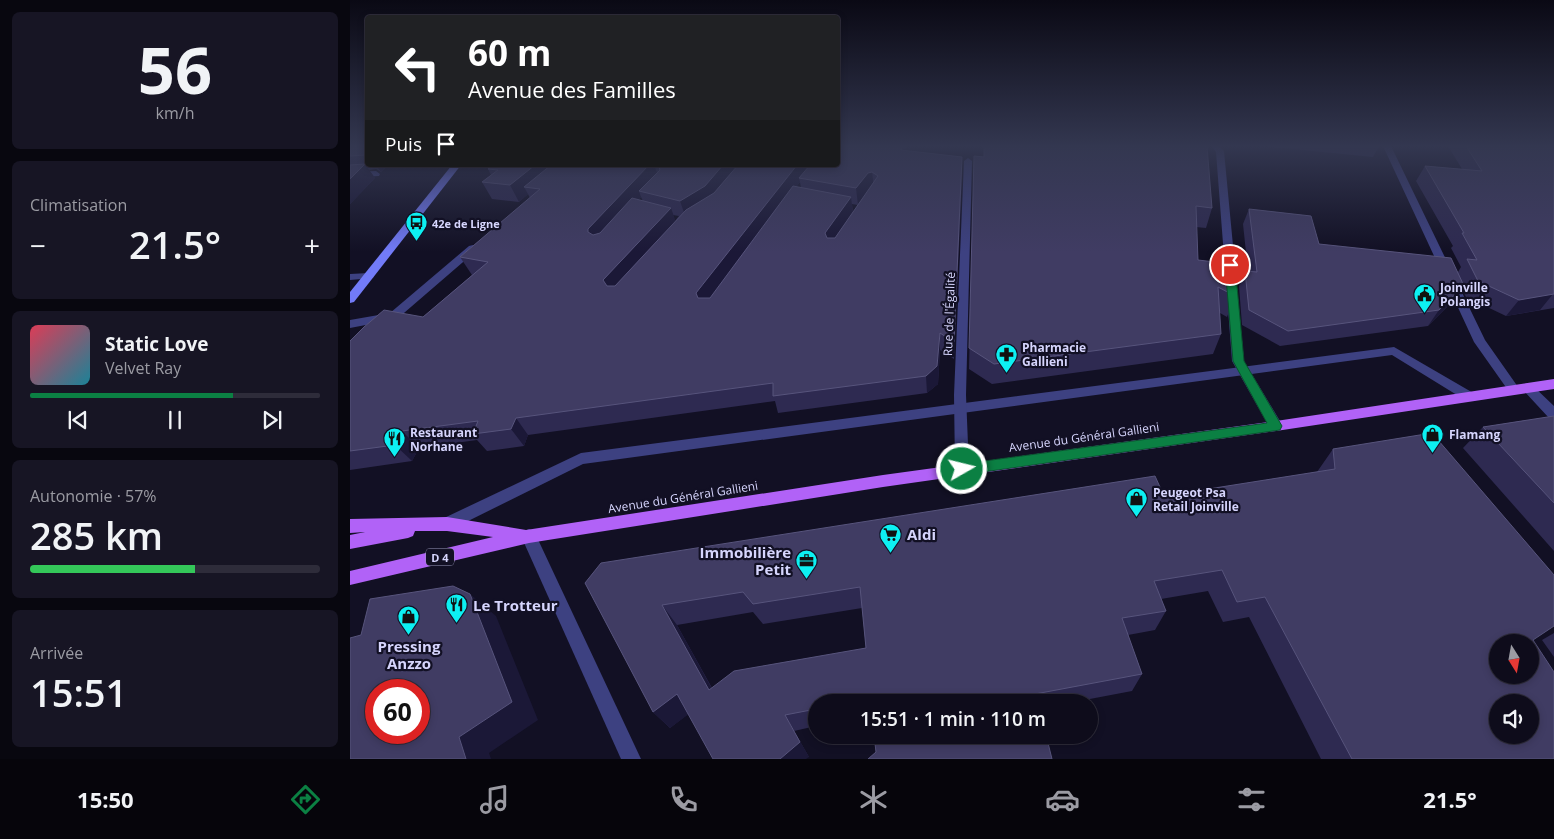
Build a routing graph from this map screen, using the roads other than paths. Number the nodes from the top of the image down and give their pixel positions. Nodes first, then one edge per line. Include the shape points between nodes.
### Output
1 (444, 181) edge
2 (967, 181) edge
3 (1223, 181) edge
4 (1404, 181) edge
5 (481, 242) edge
6 (369, 276) junction
7 (350, 277) edge
8 (350, 299) edge
9 (350, 324) edge
10 (1244, 370) junction
11 (1554, 384) edge
12 (1521, 389) junction
13 (1470, 397) junction
14 (960, 408) junction
15 (1554, 414) edge
16 (1276, 426) junction
17 (962, 469) junction
18 (447, 524) junction
19 (350, 526) edge
20 (529, 536) junction
21 (350, 542) edge
22 (350, 578) edge
23 (631, 759) edge

1 - 6 main road
2 - 14 street, Rue de l'Égalité
3 - 10 street via 1238,361
4 - 12 street via 1480,342
5 - 9 street via 393,316
6 - 7 street
6 - 8 main road
10 - 13 street via 1394,351
10 - 14 street
10 - 16 street
11 - 12 main road, Avenue du Général Gallieni / D 4
12 - 13 main road, Avenue du Général Gallieni / D 4
12 - 15 street
13 - 16 main road, Avenue du Général Gallieni / D 4
14 - 17 street, Rue de l'Égalité
14 - 18 street via 581,459
16 - 17 main road, Avenue du Général Gallieni / D 4
17 - 20 main road, Avenue du Général Gallieni / D 4
18 - 19 main road, D 4
18 - 20 main road, D 4
18 - 21 main road, D 4
20 - 22 main road, D 4
20 - 23 street

